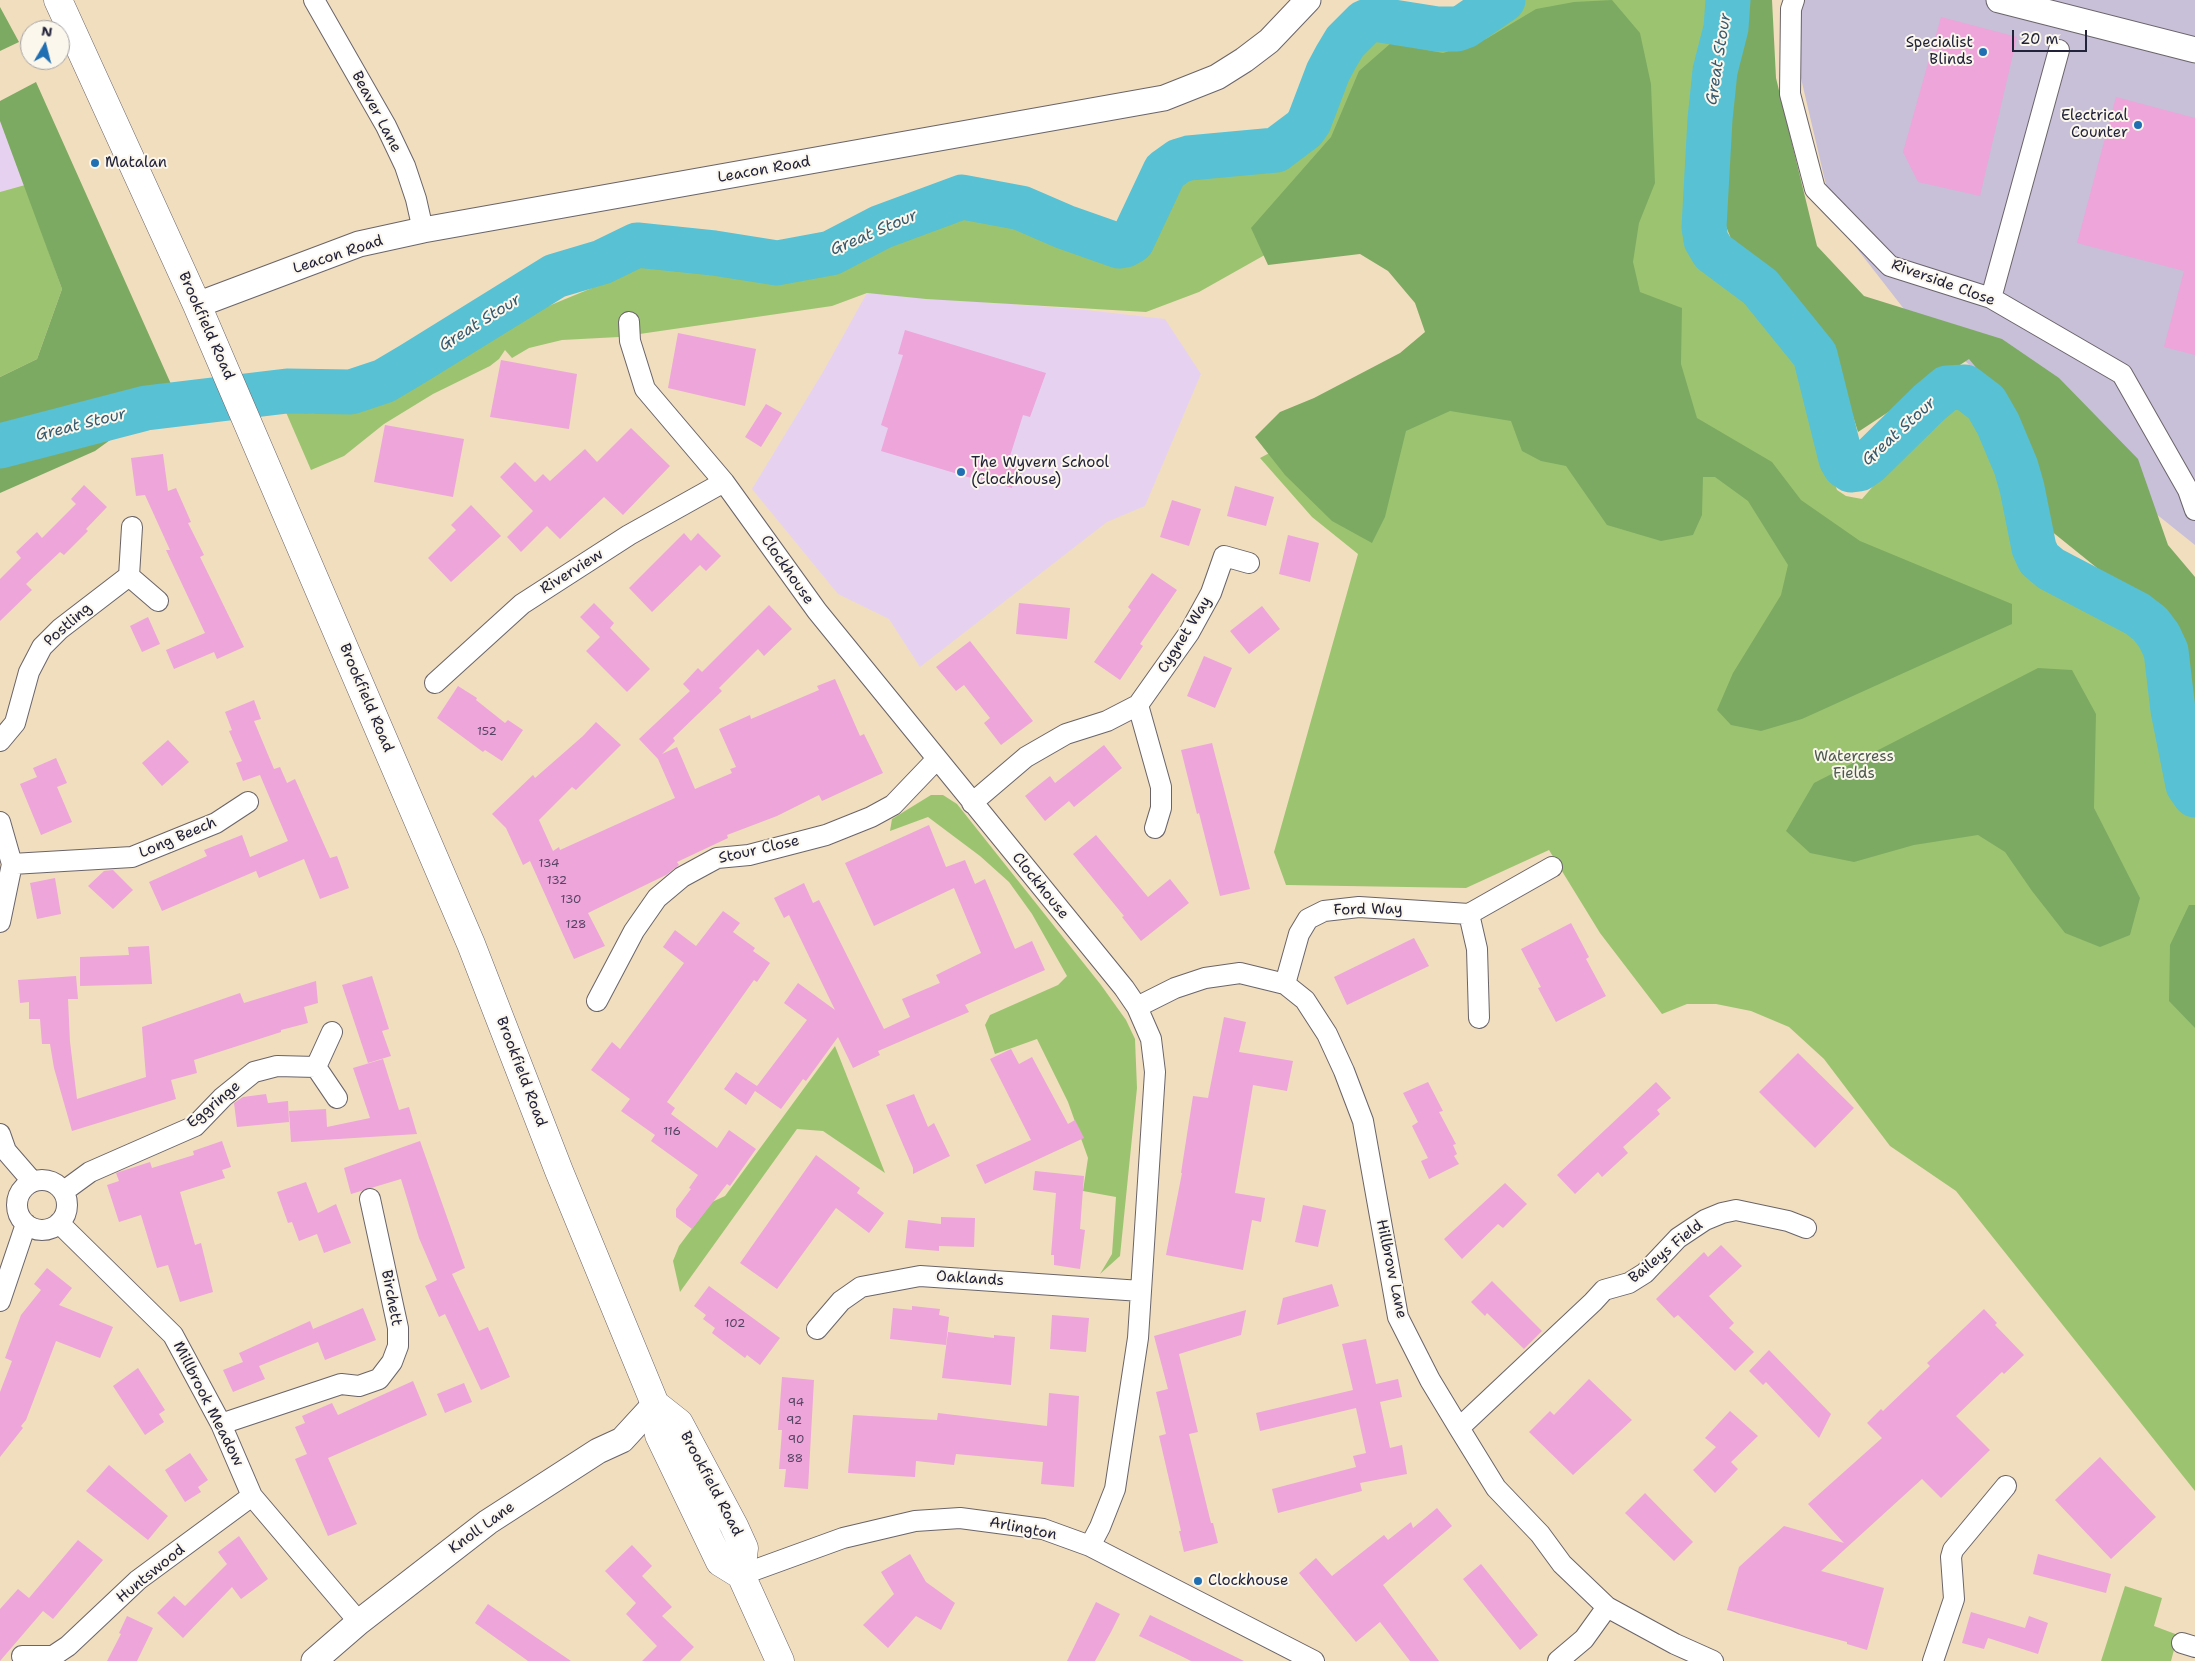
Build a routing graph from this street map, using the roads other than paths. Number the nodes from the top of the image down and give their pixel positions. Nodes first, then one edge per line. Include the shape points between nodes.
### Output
1 (58, 0) edge
2 (314, 0) edge
3 (1308, 0) edge
4 (1794, 0) edge
5 (2000, 0) edge
6 (2059, 50) dead end
7 (2195, 50) edge
8 (423, 230) junction
9 (1992, 298) junction
10 (197, 305) junction
11 (629, 322) dead end
12 (724, 482) junction
13 (2195, 510) edge
14 (132, 527) dead end
15 (1249, 563) dead end
16 (129, 576) junction
17 (158, 601) dead end
18 (435, 683) dead end
19 (1138, 705) junction
20 (0, 741) edge
21 (936, 760) junction
22 (248, 802) dead end
23 (972, 803) junction
24 (0, 822) edge
25 (1155, 828) dead end
26 (12, 864) junction
27 (1552, 867) dead end
28 (3, 895) edge
29 (1469, 914) junction
30 (0, 922) edge
31 (1285, 984) junction
32 (597, 1001) dead end
33 (1137, 1007) junction
34 (1479, 1018) dead end
35 (332, 1032) dead end
36 (316, 1067) junction
37 (337, 1098) dead end
38 (0, 1134) edge
39 (32, 1181) junction
40 (64, 1191) junction
41 (370, 1199) dead end
42 (59, 1223) junction
43 (26, 1224) junction
44 (1806, 1228) dead end
45 (1141, 1291) junction
46 (0, 1301) edge
47 (817, 1329) dead end
48 (655, 1404) junction
49 (222, 1424) junction
50 (1459, 1428) junction
51 (2006, 1486) dead end
52 (252, 1496) junction
53 (1090, 1546) junction
54 (741, 1575) junction
55 (1607, 1607) junction
56 (359, 1622) junction
57 (22, 1656) dead end
58 (55, 1658) edge
59 (314, 1661) edge
60 (780, 1661) edge
61 (1314, 1661) edge
62 (1558, 1661) edge
63 (1713, 1661) edge
64 (1933, 1661) edge

1 - 10 main road, Brookfield Road
2 - 8 street, Beaver Lane via 386,126 405,166
3 - 8 street, Leacon Road via 1269,41 1244,60 1217,77 1164,98
4 - 9 street, Riverside Close via 1791,9 1790,94 1815,189 1890,266
5 - 7 street
6 - 9 street
8 - 10 street, Leacon Road via 359,244
9 - 13 street, Riverside Close via 2122,374 2188,490
10 - 48 main road, Brookfield Road via 471,944 559,1172
11 - 12 street, Clockhouse via 630,340 645,390
12 - 18 street, Riverview via 630,535 522,604
12 - 21 street, Clockhouse via 816,611
14 - 16 street
15 - 19 street, Cygnet Way via 1224,556 1211,593 1189,633
16 - 17 street
16 - 20 street, Postling via 42,646 29,672 15,723
19 - 23 street, Cygnet Way via 1107,721 1066,734 1026,757
19 - 25 street via 1161,787 1161,808
21 - 23 street, Clockhouse
21 - 32 street, Stour Close via 893,805 870,817 826,835 758,853 717,858 682,877 657,898 634,931
22 - 26 street, Long Beech via 216,823 132,857
23 - 33 street, Clockhouse
24 - 26 street
26 - 28 street
27 - 29 street
28 - 30 street
29 - 31 street, Ford Way via 1359,907 1324,911 1308,919 1299,934
29 - 34 street via 1477,949
31 - 33 street, Hillbrow Lane via 1240,973 1204,978
31 - 50 street, Hillbrow Lane via 1305,1000 1327,1034 1344,1071 1363,1121 1398,1317
33 - 45 street, Clockhouse via 1152,1039 1154,1072
35 - 36 street
36 - 37 street
36 - 40 street, Eggringe via 277,1066 254,1072 195,1126 90,1172
38 - 39 street via 6,1151
39 - 40 street via 48,1180
39 - 43 street via 20,1192 17,1200 20,1217
40 - 42 street via 67,1208
41 - 49 street, Birchett via 398,1328 398,1346 392,1362 378,1380 359,1386 341,1384
42 - 43 street via 53,1228 39,1230
42 - 49 street, Millbrook Meadow via 173,1335
43 - 46 street
44 - 50 street, Baileys Field via 1736,1210 1705,1220 1678,1238 1630,1284 1604,1290
45 - 47 street, Oaklands via 920,1276 860,1287 841,1301
45 - 53 street, Clockhouse via 1138,1338 1115,1489
48 - 54 main road, Brookfield Road via 659,1435 720,1562
48 - 56 street, Knoll Lane via 622,1440 598,1451 488,1522
49 - 52 street, Millbrook Meadow
50 - 55 street, Hillbrow Lane via 1496,1488 1540,1534 1562,1564
51 - 64 street via 1953,1550 1954,1599
52 - 56 street, Millbrook Meadow
52 - 58 street, Huntswood via 138,1580
53 - 54 street, Arlington via 1043,1529 960,1518 915,1522 843,1538
53 - 61 street, Arlington
54 - 60 main road
55 - 62 street via 1584,1639
55 - 63 street, Hillbrow Lane
56 - 59 street, Knoll Lane
57 - 58 street, Huntswood

